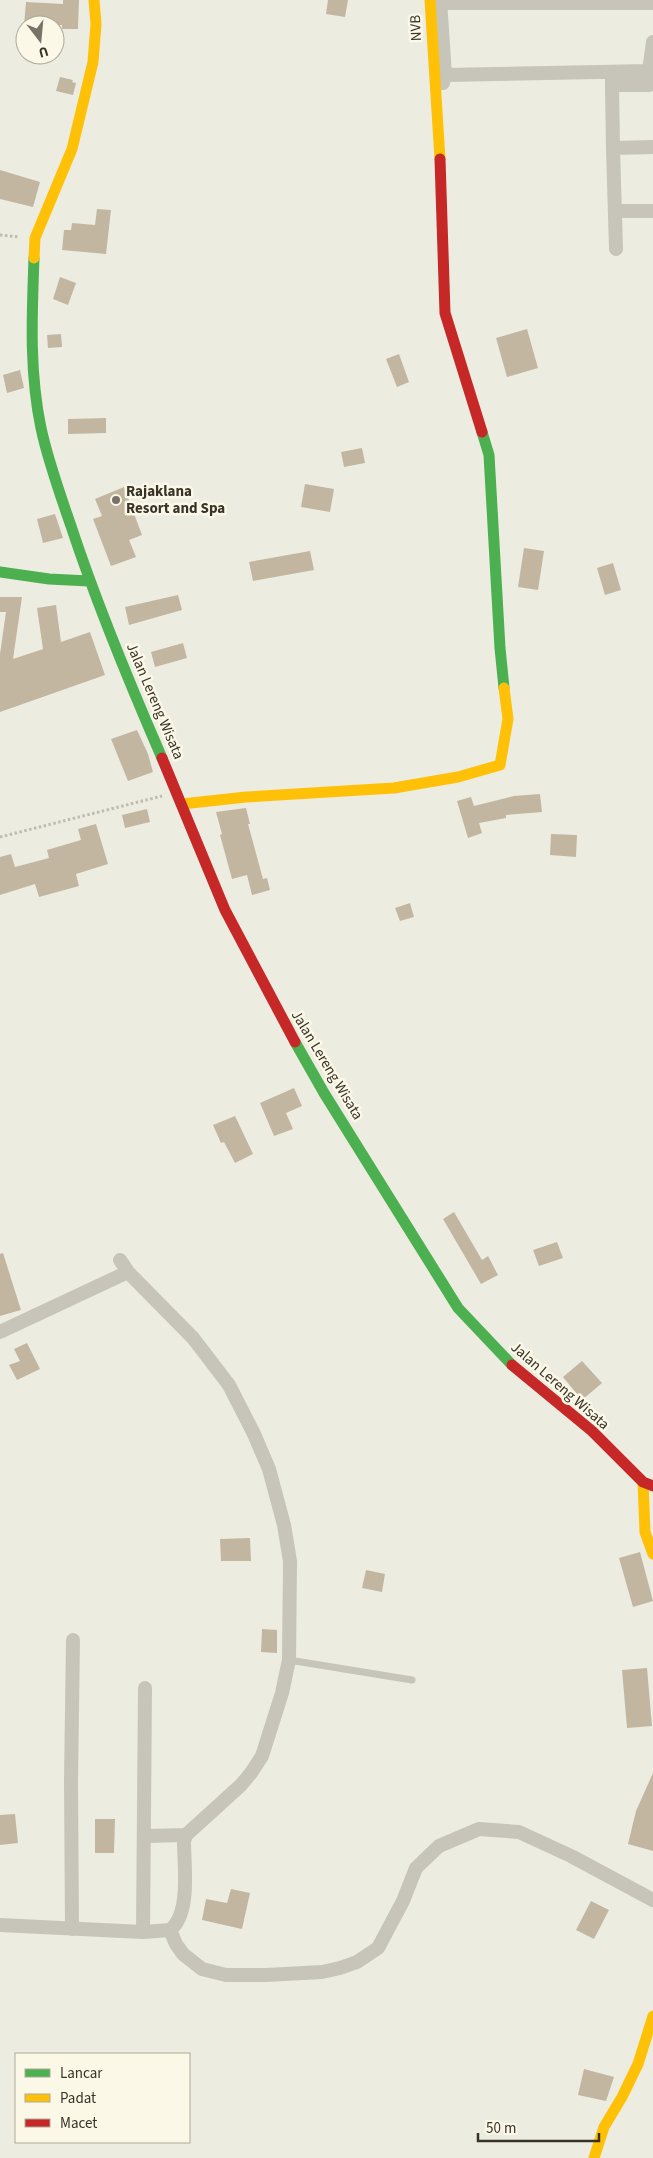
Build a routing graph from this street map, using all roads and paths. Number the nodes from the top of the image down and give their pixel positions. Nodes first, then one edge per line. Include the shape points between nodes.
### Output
1 (94, 0) edge
2 (436, 1) edge
3 (653, 3) edge
4 (653, 42) edge
5 (611, 70) junction
6 (445, 75) junction
7 (650, 80) edge
8 (612, 85) junction
9 (436, 116) junction
10 (613, 148) junction
11 (653, 148) edge
12 (615, 211) junction
13 (653, 211) edge
14 (616, 249) dead end
15 (0, 572) edge
16 (90, 581) junction
17 (177, 792) junction
18 (182, 804) junction
19 (0, 837) edge
20 (120, 1260) dead end
21 (128, 1272) junction
22 (0, 1332) edge
23 (648, 1484) edge
24 (653, 1554) edge
25 (73, 1640) dead end
26 (289, 1660) junction
27 (412, 1680) dead end
28 (145, 1688) dead end
29 (186, 1835) junction
30 (145, 1836) junction
31 (653, 1900) edge
32 (0, 1925) edge
33 (72, 1929) junction
34 (170, 1930) junction
35 (143, 1932) junction
36 (653, 2016) edge
37 (594, 2158) edge

1 - 16 street, Jalan Lereng Wisata via 93,62 72,149 35,238 31,336 41,428
2 - 3 street
2 - 6 street
2 - 9 street, NVB via 432,55
4 - 7 street
5 - 6 street
5 - 7 street
5 - 8 street
6 - 9 street
7 - 8 street
8 - 10 street
9 - 18 street, NVB via 442,192 445,313 490,455 500,648 508,719 500,765 458,777 394,788
10 - 11 street
10 - 12 street
12 - 13 street
12 - 14 street
15 - 16 street
16 - 17 street, Jalan Lereng Wisata
17 - 18 street, Jalan Lereng Wisata
17 - 19 path
18 - 23 street, Jalan Lereng Wisata via 225,910 284,1023 458,1308 503,1358 592,1431
20 - 21 street
21 - 22 street
21 - 26 street via 193,1338 228,1385 269,1469 290,1561
23 - 24 street via 645,1532
25 - 33 street
26 - 27 lane
26 - 29 street via 270,1731 257,1765 241,1785
28 - 30 street
29 - 30 street
29 - 34 street via 182,1915
30 - 35 street
31 - 34 street via 519,1832 479,1829 439,1846 416,1868 378,1948 357,1962 340,1968 322,1972 226,1975 202,1969 183,1954
32 - 33 street
33 - 35 street
34 - 35 street
36 - 37 street via 638,2064 604,2127

